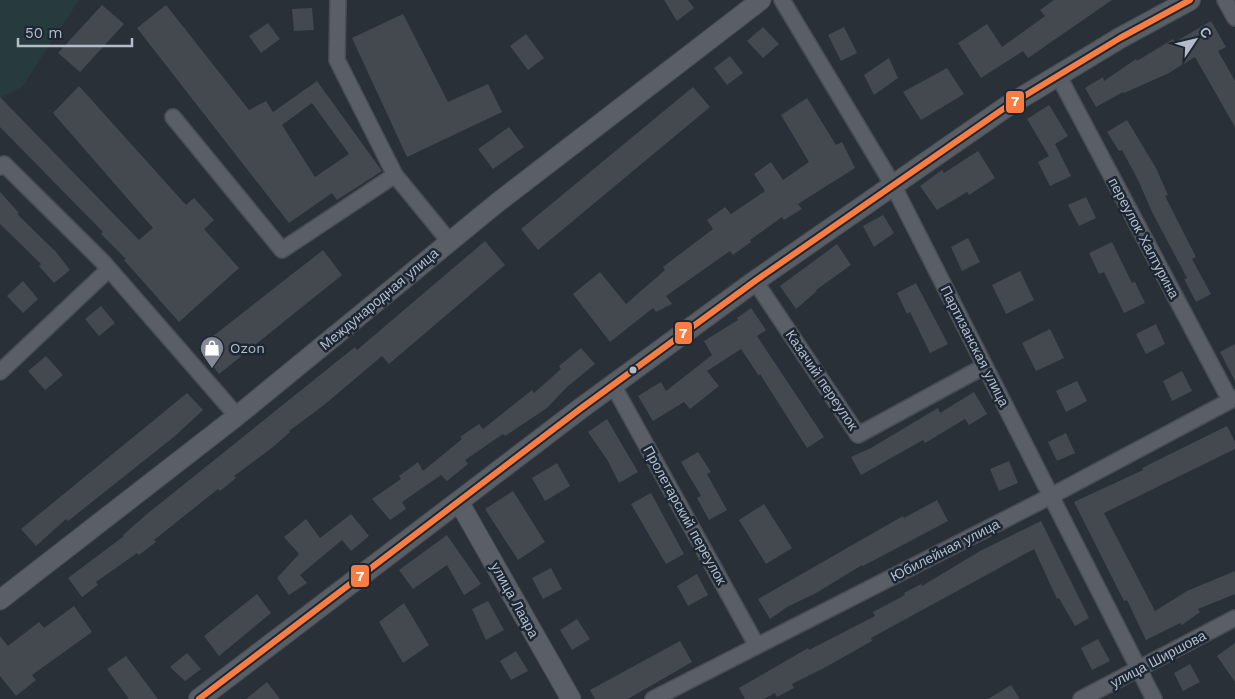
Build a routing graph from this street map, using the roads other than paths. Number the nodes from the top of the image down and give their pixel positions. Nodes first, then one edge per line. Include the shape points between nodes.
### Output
1 (338, 0) edge
2 (761, 0) edge
3 (782, 0) edge
4 (1190, 0) edge
5 (1225, 0) edge
6 (1235, 18) edge
7 (1058, 75) junction
8 (173, 117) dead end
9 (0, 167) edge
10 (395, 175) junction
11 (893, 185) junction
12 (449, 242) junction
13 (109, 269) junction
14 (755, 281) junction
15 (985, 366) junction
16 (0, 372) edge
17 (613, 385) junction
18 (1232, 399) edge
19 (238, 416) junction
20 (1051, 496) junction
21 (459, 502) junction
22 (0, 600) edge
23 (1235, 618) edge
24 (757, 646) junction
25 (1138, 670) junction
26 (199, 699) edge
27 (571, 699) edge
28 (653, 699) edge
29 (1082, 699) edge
30 (1154, 699) edge

1 - 10 street via 337,60
2 - 12 street, Международная улица
3 - 11 street, Партизанская улица
4 - 7 main road
5 - 6 street
7 - 11 main road
7 - 18 street, переулок Халтурина
8 - 10 street via 282,250
9 - 13 street via 4,164
10 - 12 street
11 - 14 main road
11 - 15 street, Партизанская улица
12 - 19 street, Международная улица
13 - 16 street
13 - 19 street
14 - 15 street, Казачий переулок via 858,435
14 - 17 main road
15 - 20 street, Партизанская улица
17 - 21 main road
17 - 24 street, Пролетарский переулок
18 - 20 street, Юбилейная улица
19 - 22 street, Международная улица
20 - 24 street, Юбилейная улица
20 - 25 street, Партизанская улица
21 - 26 main road
21 - 27 street, улица Лаара
23 - 25 street, улица Ширшова
24 - 28 street, Юбилейная улица
25 - 29 street, улица Ширшова
25 - 30 street, Партизанская улица

